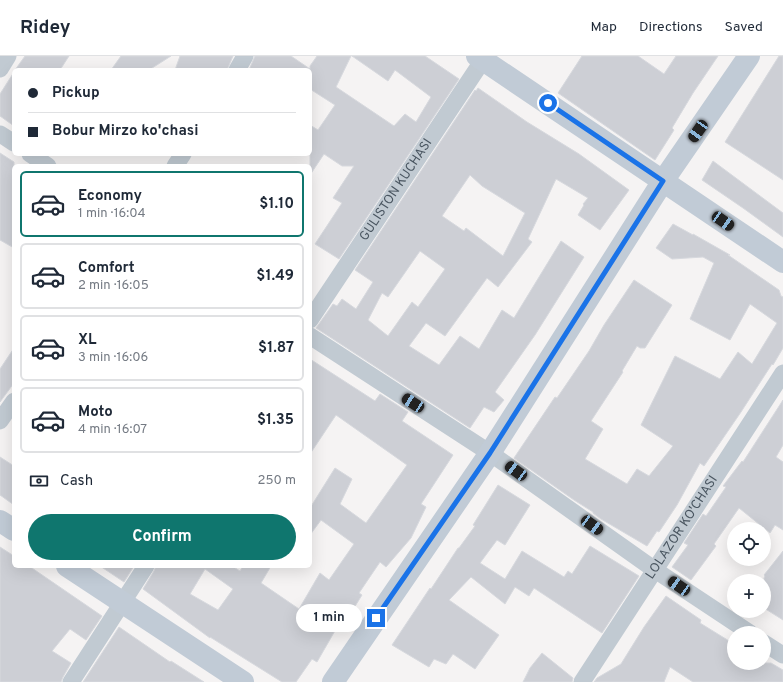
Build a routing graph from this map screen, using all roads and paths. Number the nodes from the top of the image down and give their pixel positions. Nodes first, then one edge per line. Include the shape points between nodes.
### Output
1 (8, 56) edge
2 (245, 56) edge
3 (750, 56) edge
4 (480, 58) edge
5 (238, 68) edge
6 (0, 69) edge
7 (0, 134) edge
8 (12, 142) edge
9 (33, 156) edge
10 (45, 164) edge
11 (663, 181) junction
12 (783, 262) edge
13 (312, 317) edge
14 (312, 337) edge
15 (783, 373) edge
16 (12, 404) edge
17 (0, 420) edge
18 (490, 453) junction
19 (0, 521) edge
20 (12, 529) edge
21 (70, 568) edge
22 (145, 568) edge
23 (655, 570) junction
24 (122, 603) junction
25 (739, 626) edge
26 (771, 647) edge
27 (783, 655) edge
28 (71, 682) edge
29 (243, 682) edge
30 (333, 682) edge
31 (582, 682) edge

1 - 6 street
2 - 5 street
3 - 11 street
4 - 11 street
4 - 13 street, GULISTON KUCHASI
7 - 8 street
9 - 10 street
11 - 12 street
11 - 18 street
14 - 18 street
15 - 23 street, LOLAZOR KO'CHASI
16 - 17 street
18 - 23 street
18 - 30 street
19 - 20 street
21 - 24 street
22 - 24 street
23 - 25 street
23 - 31 street, LOLAZOR KO'CHASI
24 - 28 street
24 - 29 street
26 - 27 street

